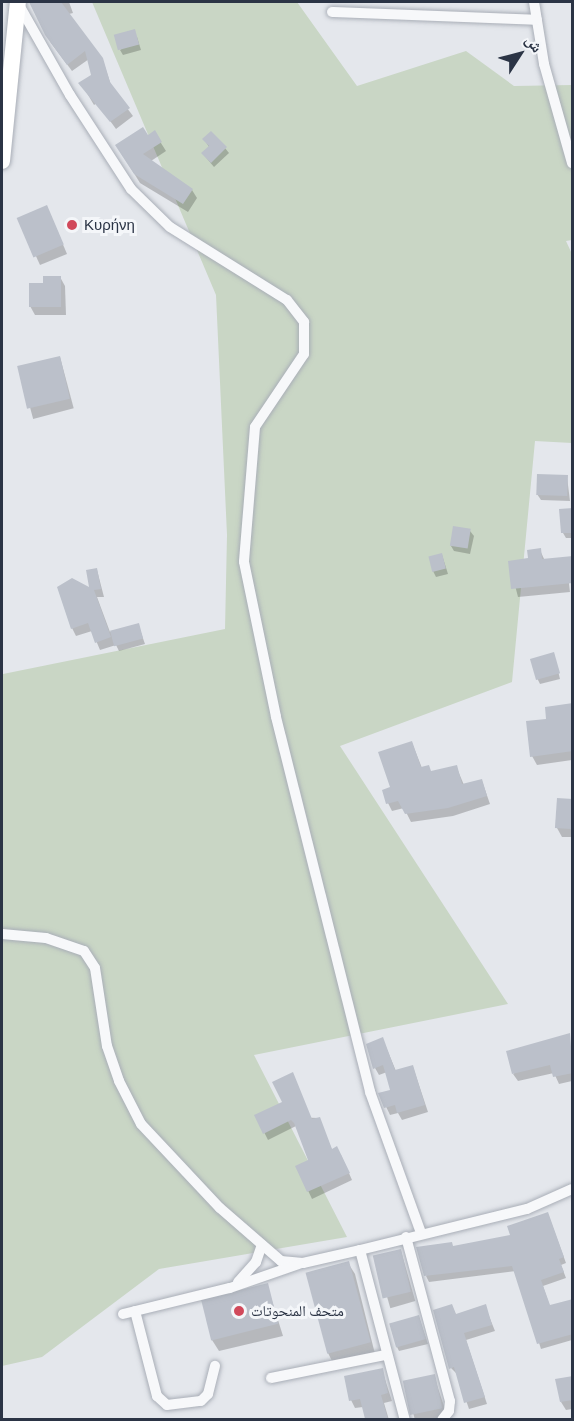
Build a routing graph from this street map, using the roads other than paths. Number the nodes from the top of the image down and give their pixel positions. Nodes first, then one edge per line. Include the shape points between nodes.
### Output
1 (534, 2) edge
2 (18, 3) edge
3 (332, 12) dead end
4 (537, 20) junction
5 (2, 161) edge
6 (573, 163) edge
7 (2, 934) edge
8 (573, 1189) edge
9 (421, 1233) junction
10 (406, 1237) junction
11 (262, 1245) junction
12 (360, 1250) junction
13 (303, 1263) junction
14 (230, 1288) junction
15 (135, 1311) junction
16 (123, 1314) dead end
17 (385, 1355) junction
18 (215, 1366) dead end
19 (271, 1378) dead end
20 (405, 1419) edge
21 (442, 1419) edge

1 - 4 street
2 - 5 main road
2 - 9 street via 70,95 131,189 170,227 287,300 304,322 304,354 255,427 244,562 276,717 370,1092
3 - 4 street
4 - 6 street via 549,82
7 - 11 street via 46,938 84,951 95,968 107,1046 118,1081 141,1124 181,1169
8 - 9 street via 527,1209
9 - 10 street
10 - 12 street
10 - 21 street via 450,1401 449,1411
11 - 13 street via 281,1261
11 - 14 street via 246,1276
12 - 13 street
12 - 17 street
13 - 14 street
14 - 15 street
15 - 16 street
15 - 18 street via 157,1396 167,1405 201,1401 208,1394
17 - 19 street
17 - 20 street

